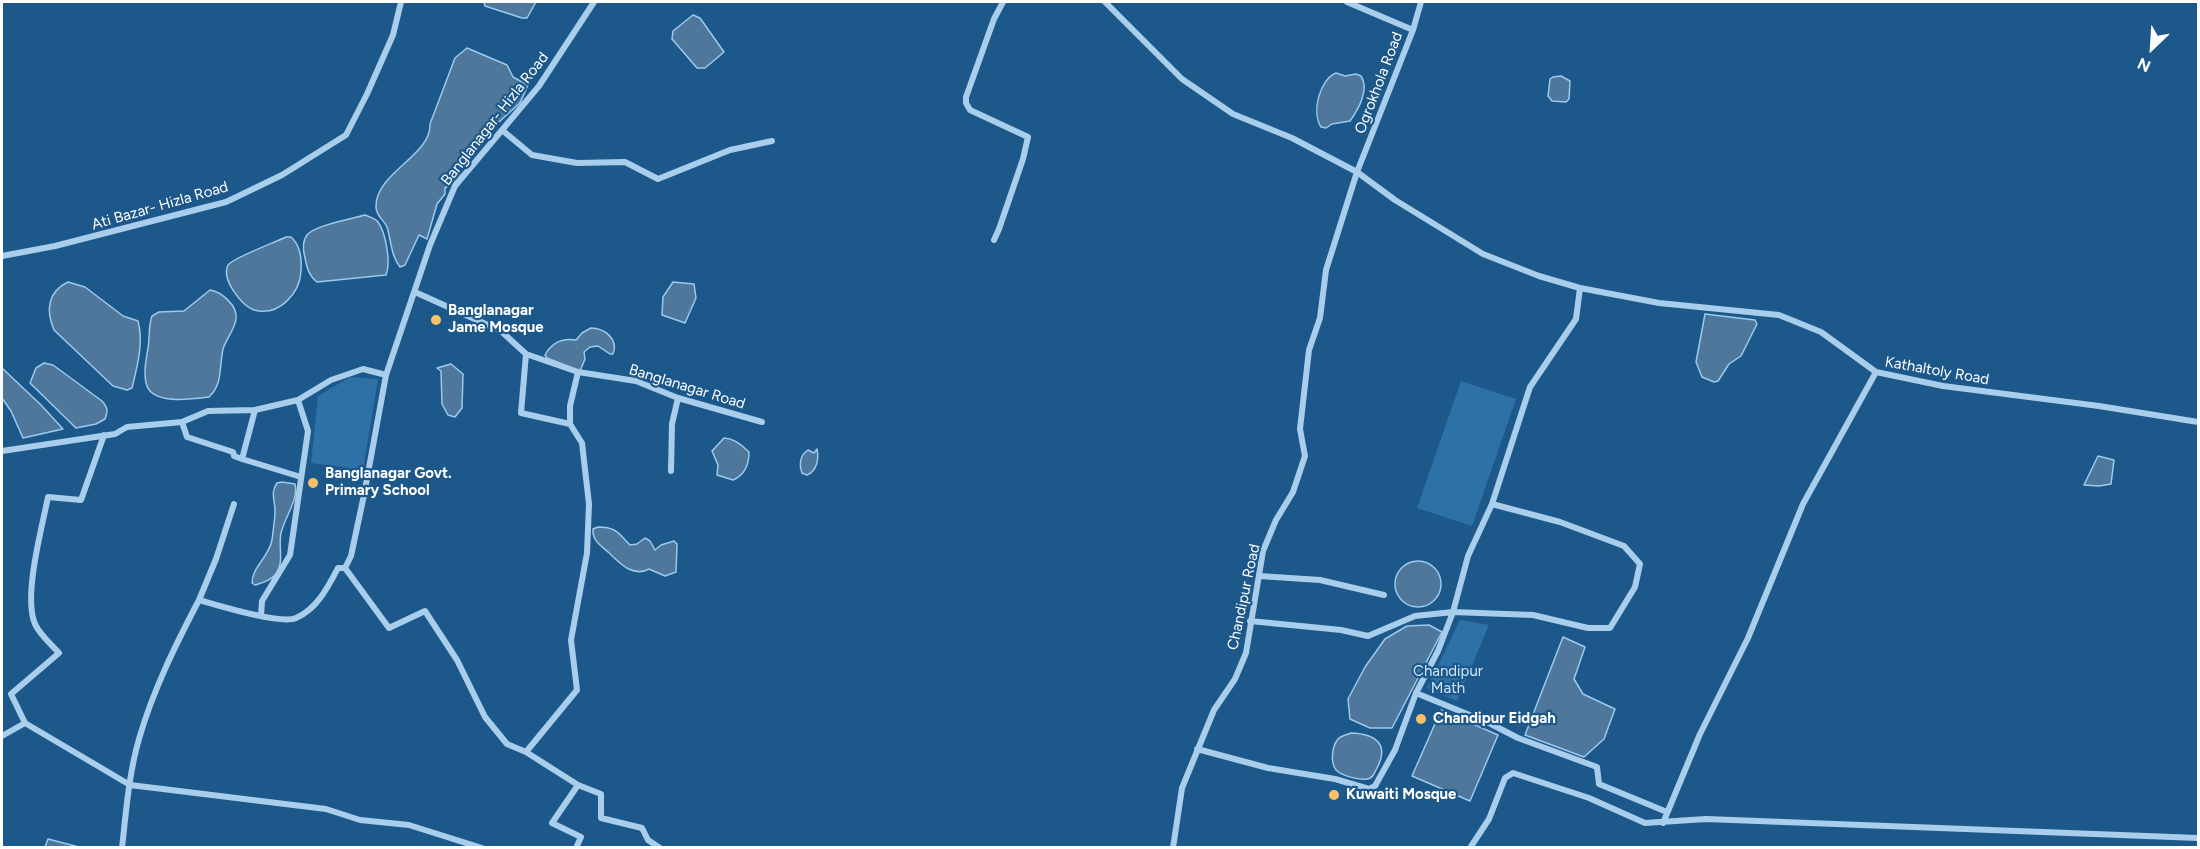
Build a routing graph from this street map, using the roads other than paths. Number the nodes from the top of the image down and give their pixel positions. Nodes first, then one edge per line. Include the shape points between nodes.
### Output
1 (401, 2) edge
2 (594, 2) edge
3 (1003, 2) edge
4 (1105, 2) edge
5 (1347, 2) edge
6 (1421, 2) edge
7 (1413, 30) junction
8 (501, 130) junction
9 (772, 141) dead end
10 (1357, 172) junction
11 (994, 240) dead end
12 (2, 256) edge
13 (1580, 288) junction
14 (416, 292) junction
15 (526, 354) junction
16 (578, 372) junction
17 (1876, 372) junction
18 (386, 375) junction
19 (678, 398) junction
20 (298, 400) junction
21 (255, 410) junction
22 (182, 422) junction
23 (762, 422) dead end
24 (2199, 422) edge
25 (570, 424) junction
26 (104, 435) junction
27 (2, 451) edge
28 (242, 459) junction
29 (671, 471) dead end
30 (302, 477) junction
31 (234, 504) dead end
32 (1492, 504) junction
33 (345, 568) junction
34 (1259, 576) junction
35 (1384, 596) dead end
36 (199, 600) junction
37 (1453, 612) junction
38 (261, 616) junction
39 (1250, 621) junction
40 (1416, 693) junction
41 (25, 723) junction
42 (2, 736) edge
43 (1197, 749) junction
44 (526, 752) junction
45 (130, 785) junction
46 (578, 785) junction
47 (1667, 812) junction
48 (1663, 823) junction
49 (2199, 838) edge
50 (122, 848) edge
51 (482, 848) edge
52 (576, 848) edge
53 (660, 848) edge
54 (1173, 848) edge
55 (1470, 848) edge

1 - 12 street, Ati Bazar- Hizla Road via 393,35 346,135 282,175 226,202
2 - 8 street, Banglanagar- Hizla Road via 539,86
3 - 11 street via 966,98 970,110 1028,136
4 - 10 street, Kathaltoly Road via 1182,79 1233,114 1292,138
5 - 7 street
6 - 7 street, Ogrokhola Road
7 - 10 street, Ogrokhola Road
8 - 9 street via 532,154 577,163 625,162 658,179 730,150
8 - 14 street, Banglanagar- Hizla Road via 455,186
10 - 13 street, Kathaltoly Road via 1483,255
10 - 34 street, Chandipur Road via 1326,270 1320,318 1309,350 1300,429 1305,456 1293,492 1263,551
13 - 17 street, Kathaltoly Road via 1659,303 1779,315 1821,332
13 - 32 street via 1576,319 1530,387
14 - 15 street, Banglanagar Road via 501,332
14 - 18 street
15 - 16 street, Banglanagar Road
15 - 25 street via 521,413
16 - 19 street, Banglanagar Road via 636,381
16 - 25 street
17 - 24 street, Kathaltoly Road via 1943,386
17 - 47 street via 1803,504 1748,638 1700,734
18 - 20 street via 363,369 331,380
18 - 33 street via 364,495
19 - 23 street, Banglanagar Road
19 - 29 street via 672,424
20 - 21 street
20 - 30 street via 308,431
21 - 22 street via 208,411
21 - 28 street
22 - 26 street via 127,427
22 - 28 street via 187,437 233,452
25 - 44 street via 582,443 589,504 587,553 571,640 577,690
26 - 27 street
26 - 41 street via 81,500 48,497 36,556 31,611 36,627 59,653 11,694
28 - 30 street
30 - 38 street via 290,555 262,601
31 - 36 street
32 - 37 street via 1468,556
32 - 37 street via 1560,522 1624,546 1641,564 1635,587 1610,628 1588,628 1533,615
33 - 38 street via 338,568 311,609 294,620
33 - 44 street via 389,628 425,611 457,660 485,717 507,744
34 - 35 street via 1320,580
34 - 39 street, Chandipur Road
36 - 38 street
36 - 45 street via 160,678 138,740
37 - 39 street via 1414,616 1368,636
37 - 40 street
39 - 43 street, Chandipur Road via 1246,653
40 - 43 street via 1395,750 1375,786 1369,789
40 - 47 street via 1518,738 1597,767 1599,784
41 - 42 street
41 - 45 street
43 - 54 street, Chandipur Road via 1182,788
44 - 46 street
45 - 50 street
45 - 51 street via 326,809 360,820 409,825
46 - 52 street via 552,823 581,837
46 - 53 street via 601,794 601,818 642,828 648,840
47 - 48 street
48 - 49 street via 1706,819
48 - 55 street via 1645,823 1589,798 1513,773 1505,778 1489,819

